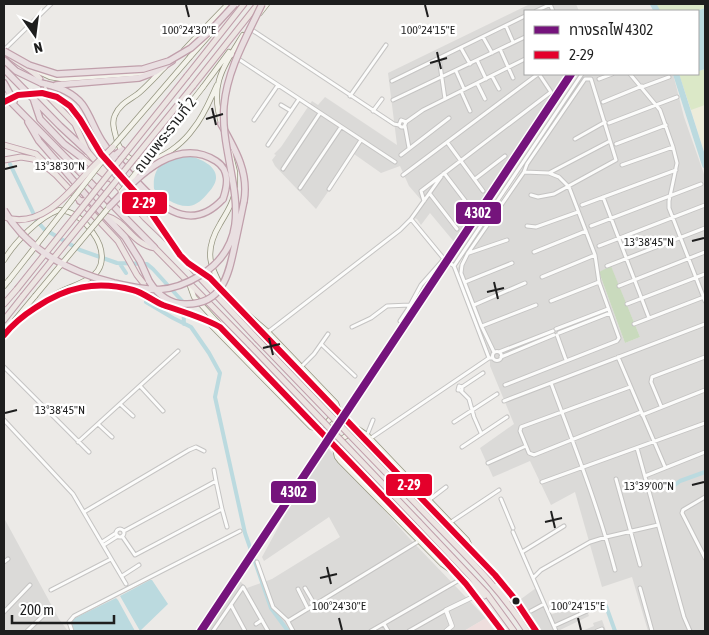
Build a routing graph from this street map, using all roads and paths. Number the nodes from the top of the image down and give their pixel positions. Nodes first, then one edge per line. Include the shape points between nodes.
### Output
1 (51, 4) edge
2 (228, 4) edge
3 (235, 4) edge
4 (244, 4) edge
5 (258, 4) edge
6 (262, 4) edge
7 (267, 4) edge
8 (550, 4) edge
9 (538, 10) edge
10 (524, 17) edge
11 (506, 26) junction
12 (249, 27) junction
13 (198, 35) junction
14 (243, 35) junction
15 (483, 37) junction
16 (524, 38) edge
17 (513, 42) junction
18 (386, 45) dead end
19 (462, 48) junction
20 (4, 49) edge
21 (500, 49) junction
22 (492, 53) junction
23 (231, 54) junction
24 (176, 58) junction
25 (439, 58) junction
26 (4, 60) edge
27 (477, 60) junction
28 (524, 60) edge
29 (470, 64) junction
30 (508, 68) junction
31 (4, 69) edge
32 (456, 71) junction
33 (538, 75) edge
34 (540, 75) edge
35 (581, 75) edge
36 (609, 75) edge
37 (631, 75) edge
38 (492, 76) junction
39 (669, 76) dead end
40 (442, 78) junction
41 (513, 78) dead end
42 (486, 79) junction
43 (599, 79) dead end
44 (392, 81) dead end
45 (4, 83) edge
46 (477, 83) junction
47 (44, 84) junction
48 (278, 84) junction
49 (217, 85) junction
50 (642, 87) junction
51 (499, 89) dead end
52 (462, 90) junction
53 (4, 95) edge
54 (350, 96) junction
55 (677, 97) dead end
56 (299, 99) junction
57 (382, 99) dead end
58 (445, 99) junction
59 (485, 99) dead end
60 (33, 100) junction
61 (394, 100) dead end
62 (4, 102) edge
63 (603, 102) dead end
64 (281, 105) dead end
65 (657, 106) junction
66 (17, 107) junction
67 (373, 110) junction
68 (470, 110) dead end
69 (290, 111) junction
70 (320, 113) junction
71 (23, 114) junction
72 (449, 118) dead end
73 (254, 120) dead end
74 (607, 123) junction
75 (221, 124) junction
76 (406, 124) junction
77 (398, 125) junction
78 (666, 125) junction
79 (341, 127) junction
80 (575, 139) dead end
81 (361, 140) junction
82 (610, 141) junction
83 (447, 142) junction
84 (616, 144) dead end
85 (4, 145) edge
86 (268, 145) dead end
87 (113, 147) junction
88 (673, 147) junction
89 (410, 148) junction
90 (122, 150) junction
91 (87, 151) junction
92 (400, 155) dead end
93 (114, 156) junction
94 (505, 156) dead end
95 (81, 157) joint
96 (4, 160) edge
97 (461, 160) junction
98 (395, 162) dead end
99 (622, 165) dead end
100 (283, 169) dead end
101 (676, 170) junction
102 (524, 172) junction
103 (549, 173) junction
104 (443, 174) junction
105 (56, 175) junction
106 (404, 175) dead end
107 (132, 176) junction
108 (475, 179) junction
109 (116, 184) junction
110 (701, 184) dead end
111 (569, 187) junction
112 (300, 188) dead end
113 (329, 189) dead end
114 (483, 191) dead end
115 (430, 194) junction
116 (531, 195) dead end
117 (670, 195) junction
118 (603, 197) junction
119 (424, 200) junction
120 (80, 201) junction
121 (91, 201) junction
122 (582, 205) dead end
123 (705, 205) edge
124 (109, 206) junction
125 (149, 207) junction
126 (4, 210) edge
127 (472, 211) dead end
128 (578, 212) junction
129 (106, 216) junction
130 (4, 217) edge
131 (672, 217) junction
132 (610, 218) junction
133 (411, 219) junction
134 (526, 226) dead end
135 (591, 226) dead end
136 (705, 228) edge
137 (457, 230) dead end
138 (586, 230) junction
139 (680, 237) junction
140 (618, 239) junction
141 (507, 240) dead end
142 (172, 244) junction
143 (599, 246) dead end
144 (154, 248) junction
145 (534, 252) dead end
146 (705, 252) edge
147 (468, 253) junction
148 (595, 255) junction
149 (688, 258) junction
150 (444, 259) junction
151 (626, 259) junction
152 (4, 260) edge
153 (187, 263) junction
154 (512, 263) dead end
155 (454, 266) junction
156 (607, 266) dead end
157 (705, 274) edge
158 (542, 277) dead end
159 (696, 278) junction
160 (634, 280) junction
161 (465, 282) junction
162 (599, 282) junction
163 (188, 283) junction
164 (525, 284) dead end
165 (4, 286) edge
166 (619, 286) dead end
167 (59, 292) junction
168 (226, 293) junction
169 (704, 296) edge
170 (641, 299) junction
171 (551, 301) dead end
172 (705, 301) edge
173 (159, 303) junction
174 (4, 304) edge
175 (627, 304) dead end
176 (411, 305) junction
177 (474, 305) junction
178 (536, 305) dead end
179 (609, 311) junction
180 (204, 318) junction
181 (649, 318) junction
182 (4, 320) edge
183 (400, 322) dead end
184 (634, 324) dead end
185 (705, 324) edge
186 (482, 326) junction
187 (220, 327) junction
188 (352, 327) dead end
189 (9, 328) junction
190 (266, 333) junction
191 (556, 333) junction
192 (328, 334) dead end
193 (4, 335) edge
194 (321, 344) junction
195 (178, 352) dead end
196 (496, 352) junction
197 (501, 357) junction
198 (618, 357) junction
199 (705, 357) edge
200 (491, 358) junction
201 (566, 360) junction
202 (4, 367) edge
203 (301, 367) junction
204 (483, 373) dead end
205 (355, 376) dead end
206 (455, 380) junction
207 (551, 383) junction
208 (505, 385) dead end
209 (140, 386) junction
210 (630, 387) junction
211 (461, 388) junction
212 (705, 390) edge
213 (498, 394) dead end
214 (504, 401) dead end
215 (120, 404) junction
216 (661, 406) junction
217 (473, 409) junction
218 (163, 412) dead end
219 (562, 412) junction
220 (641, 413) junction
221 (133, 416) dead end
222 (507, 417) dead end
223 (4, 420) edge
224 (373, 420) dead end
225 (454, 422) dead end
226 (705, 423) edge
227 (98, 424) junction
228 (481, 433) junction
229 (369, 436) junction
230 (112, 437) dead end
231 (574, 440) junction
232 (78, 442) junction
233 (653, 442) junction
234 (526, 446) junction
235 (462, 447) dead end
236 (637, 448) junction
237 (204, 451) dead end
238 (88, 452) dead end
239 (705, 452) edge
240 (488, 463) dead end
241 (582, 467) junction
242 (665, 467) junction
243 (214, 470) dead end
244 (646, 476) junction
245 (616, 478) dead end
246 (216, 481) junction
247 (542, 482) dead end
248 (446, 487) dead end
249 (499, 490) dead end
250 (705, 497) edge
251 (501, 499) dead end
252 (428, 502) junction
253 (222, 510) junction
254 (84, 512) junction
255 (451, 522) junction
256 (564, 526) dead end
257 (658, 526) junction
258 (227, 527) dead end
259 (124, 531) junction
260 (240, 531) dead end
261 (631, 531) junction
262 (119, 535) junction
263 (606, 537) junction
264 (420, 541) junction
265 (103, 543) junction
266 (472, 551) junction
267 (704, 551) edge
268 (522, 552) junction
269 (705, 558) edge
270 (8, 559) dead end
271 (111, 559) junction
272 (444, 560) junction
273 (4, 562) edge
274 (257, 562) dead end
275 (139, 565) dead end
276 (640, 565) dead end
277 (615, 570) dead end
278 (122, 576) junction
279 (459, 577) junction
280 (487, 578) junction
281 (533, 578) junction
282 (126, 584) dead end
283 (30, 585) dead end
284 (298, 588) dead end
285 (305, 588) dead end
286 (640, 588) dead end
287 (51, 590) dead end
288 (475, 596) junction
289 (544, 604) junction
290 (230, 605) junction
291 (316, 605) junction
292 (308, 609) junction
293 (446, 610) junction
294 (48, 611) dead end
295 (587, 611) dead end
296 (4, 612) edge
297 (529, 613) junction
298 (503, 614) junction
299 (262, 620) junction
300 (288, 621) junction
301 (256, 624) dead end
302 (384, 624) junction
303 (217, 625) junction
304 (554, 626) junction
305 (602, 629) dead end
306 (28, 631) edge
307 (72, 631) edge
308 (213, 631) edge
309 (220, 631) edge
310 (244, 631) edge
311 (268, 631) edge
312 (293, 631) edge
313 (370, 631) edge
314 (388, 631) edge
315 (409, 631) edge
316 (446, 631) edge
317 (502, 631) edge
318 (514, 631) edge
319 (527, 631) edge
320 (536, 631) edge
321 (556, 631) edge
322 (597, 631) edge
323 (652, 631) edge
324 (690, 631) edge

1 - 20 street
2 - 13 main road
3 - 20 highway, bridge via 191,48 169,61 143,69 57,74 29,65
3 - 87 main road, ถนนพระรามที่ 2, bridge
4 - 174 highway, ถนนพระรามที่ 2, bridge
5 - 182 highway, ถนนพระรามที่ 2, bridge
6 - 126 highway, bridge via 226,91 224,125 236,218 227,250 211,268 184,284 164,290 106,280 46,255 21,234
7 - 12 main road, ถนนพระรามที่ 2
8 - 9 street
10 - 11 street
11 - 15 street
11 - 17 street
12 - 14 main road, ถนนพระรามที่ 2
12 - 54 street
13 - 20 main road via 172,59 149,71 74,78 50,77
13 - 24 main road
14 - 23 main road
14 - 124 main road, ถนนพระรามที่ 2, bridge
15 - 19 street
15 - 22 street
16 - 17 street
17 - 21 street
18 - 54 street
19 - 25 street
19 - 29 street
20 - 47 highway
21 - 22 street
21 - 30 street
22 - 27 street
23 - 48 street
23 - 49 main road
24 - 47 highway via 139,78
24 - 90 main road via 124,103 115,115 114,129
25 - 40 street
25 - 44 street
26 - 47 highway via 21,74
27 - 29 street
27 - 42 street
28 - 30 street
29 - 32 street
30 - 38 street
30 - 41 street
31 - 60 highway
32 - 40 street
32 - 52 street
33 - 83 street
34 - 97 street via 551,92
35 - 155 street
36 - 43 street
37 - 50 street
38 - 42 street
38 - 51 street
39 - 50 street
40 - 58 street
40 - 61 street
42 - 46 street
45 - 66 highway
46 - 52 street
46 - 59 street
47 - 91 highway via 48,96 75,124
47 - 93 highway via 68,92 82,103
48 - 56 street
48 - 73 street
49 - 75 main road via 216,104
49 - 90 main road via 198,123 172,150 144,162 132,159
50 - 63 street
50 - 65 street
52 - 58 street
52 - 68 street
53 - 66 highway
54 - 67 street
55 - 65 street
56 - 69 street
56 - 70 street
57 - 67 street
58 - 76 street via 420,112
60 - 91 highway
60 - 95 highway via 40,120
62 - 125 highway, bridge via 31,92 57,97 73,108 102,156
64 - 69 street
65 - 74 street
65 - 78 street
66 - 71 highway
67 - 77 street
69 - 86 street
70 - 79 street
70 - 100 street
71 - 121 highway via 38,141
71 - 144 highway
72 - 89 street
74 - 80 street
74 - 82 street
74 - 102 street via 591,79 585,79
75 - 129 highway, bridge via 237,153 246,190 230,270 223,286 213,296 195,304 174,302 159,294 125,237
75 - 168 main road via 235,172 235,189 229,209 211,240 209,256
76 - 77 street via 402,128
76 - 77 street via 401,120
76 - 89 street
78 - 84 street
78 - 88 street
79 - 81 street
79 - 112 street
81 - 98 street
81 - 113 street
82 - 103 street
82 - 111 street via 616,160
83 - 97 street
83 - 106 street
85 - 105 highway via 36,154
87 - 130 highway, bridge via 51,208 26,219
87 - 165 main road, ถนนพระรามที่ 2, bridge
88 - 99 street
88 - 101 street
89 - 92 street
90 - 93 highway
91 - 109 highway
93 - 107 highway
94 - 108 street
95 - 109 highway
96 - 105 highway via 33,159
97 - 104 street
97 - 108 street
101 - 117 street
101 - 118 street
102 - 103 street
102 - 147 street
103 - 111 street
104 - 115 street
104 - 119 street via 421,191
104 - 127 street
105 - 120 highway
107 - 124 highway, bridge via 158,202 181,214 195,216 212,210 223,199 228,182 220,164 203,154 185,153 170,157 144,172
107 - 125 highway
108 - 114 street
109 - 142 highway
110 - 117 street
111 - 116 street via 546,196
111 - 128 street
115 - 119 street
115 - 137 street
117 - 131 street
117 - 132 street
118 - 122 street
118 - 132 street
119 - 133 street
120 - 121 highway
120 - 173 highway via 113,235
121 - 129 highway
123 - 131 street
124 - 189 main road, ถนนพระรามที่ 2, bridge
125 - 142 highway
128 - 134 street via 536,227
128 - 138 street
129 - 144 highway via 115,219 141,244
131 - 139 street
131 - 140 street
132 - 135 street
132 - 140 street
133 - 150 street
133 - 190 street
136 - 139 street
138 - 145 street
138 - 148 street
139 - 149 street
139 - 151 street
140 - 143 street
140 - 151 street
141 - 147 street
142 - 153 highway
144 - 163 highway
146 - 149 street
147 - 161 street via 461,269
148 - 158 street
148 - 162 street
149 - 159 street
149 - 160 street
150 - 155 street
150 - 176 street via 421,285
151 - 156 street
151 - 160 street
152 - 167 main road via 41,220 59,210 75,215 100,243 103,253 101,264 90,278
153 - 168 main road via 206,274
153 - 280 highway, bridge
154 - 161 street
155 - 200 street
157 - 159 street
159 - 169 street
159 - 170 street
160 - 166 street
160 - 170 street
161 - 177 street
162 - 171 street
162 - 179 street
163 - 187 main road via 194,297
163 - 298 highway, bridge via 419,522
164 - 177 street
167 - 173 main road via 86,285 108,285 139,292
167 - 189 main road
168 - 190 main road
169 - 172 street
169 - 181 street
170 - 175 street
170 - 181 street
173 - 180 main road
176 - 183 street
176 - 188 street via 387,306
177 - 186 street
178 - 186 street
179 - 191 street
179 - 201 street via 618,339
180 - 187 main road
180 - 203 main road via 302,419 311,427 319,428 331,418 338,406
181 - 184 street
185 - 198 street
186 - 196 street
187 - 272 main road, bridge
189 - 193 main road, ถนนพระรามที่ 2
190 - 203 main road
190 - 252 main road, bridge
191 - 196 street
191 - 197 street
191 - 201 street
192 - 194 street
194 - 203 street
194 - 205 street
195 - 209 street
196 - 197 street
196 - 200 street
197 - 200 street via 497,361
198 - 207 street
198 - 210 street
199 - 216 street via 652,377
200 - 206 street
201 - 208 street
202 - 232 street
204 - 211 street
206 - 211 street
206 - 229 street
207 - 214 street
207 - 219 street
209 - 215 street
209 - 218 street
210 - 219 street
210 - 220 street
211 - 217 street
212 - 216 street
213 - 217 street
215 - 221 street
215 - 227 street
216 - 220 street
217 - 225 street
217 - 228 street
219 - 231 street
219 - 234 street via 521,427
220 - 231 street
220 - 233 street
222 - 228 street
223 - 254 street via 68,488
224 - 229 street
226 - 233 street
227 - 230 street
227 - 232 street
228 - 235 street
229 - 252 main road
229 - 264 main road via 358,429 343,438 335,448 337,457
231 - 234 street via 534,455
231 - 241 street
232 - 238 street
233 - 236 street
233 - 242 street
234 - 240 street
236 - 241 street
236 - 244 street
237 - 254 street via 196,447 189,450
239 - 242 street
241 - 247 street
241 - 263 street
242 - 244 street
243 - 246 street
244 - 257 street
245 - 261 street
246 - 253 street
246 - 259 street
248 - 252 street
249 - 255 street
250 - 267 street via 682,513
251 - 268 street
252 - 255 main road
252 - 266 main road
253 - 258 street
253 - 262 street via 136,554 132,554
254 - 265 street
255 - 266 main road
256 - 268 street
257 - 261 street
257 - 324 street
259 - 262 street
259 - 262 street via 120,528
260 - 307 street via 74,616 69,622
261 - 263 street
261 - 276 street
262 - 265 street
263 - 277 street
263 - 281 street via 590,542
264 - 279 main road
264 - 291 street
265 - 271 street
266 - 297 main road
267 - 269 street
268 - 281 street
270 - 273 street
271 - 278 street
271 - 287 street
272 - 279 main road
272 - 298 highway
274 - 300 street via 274,607
275 - 278 street
278 - 282 street
279 - 288 main road
279 - 302 street
280 - 297 highway
280 - 319 highway
281 - 289 street
283 - 296 street
284 - 292 street
285 - 291 street
286 - 323 street
288 - 293 street
288 - 317 main road
289 - 297 street
289 - 304 street
290 - 299 street via 245,587
290 - 303 street
290 - 310 street
291 - 292 street
292 - 300 street
293 - 315 street
293 - 316 street via 452,626
294 - 306 street
295 - 304 street
297 - 320 main road
298 - 318 highway
299 - 301 street
299 - 311 street
300 - 312 street
302 - 313 street
302 - 314 street
303 - 308 street
303 - 309 street
304 - 321 street
305 - 322 street

